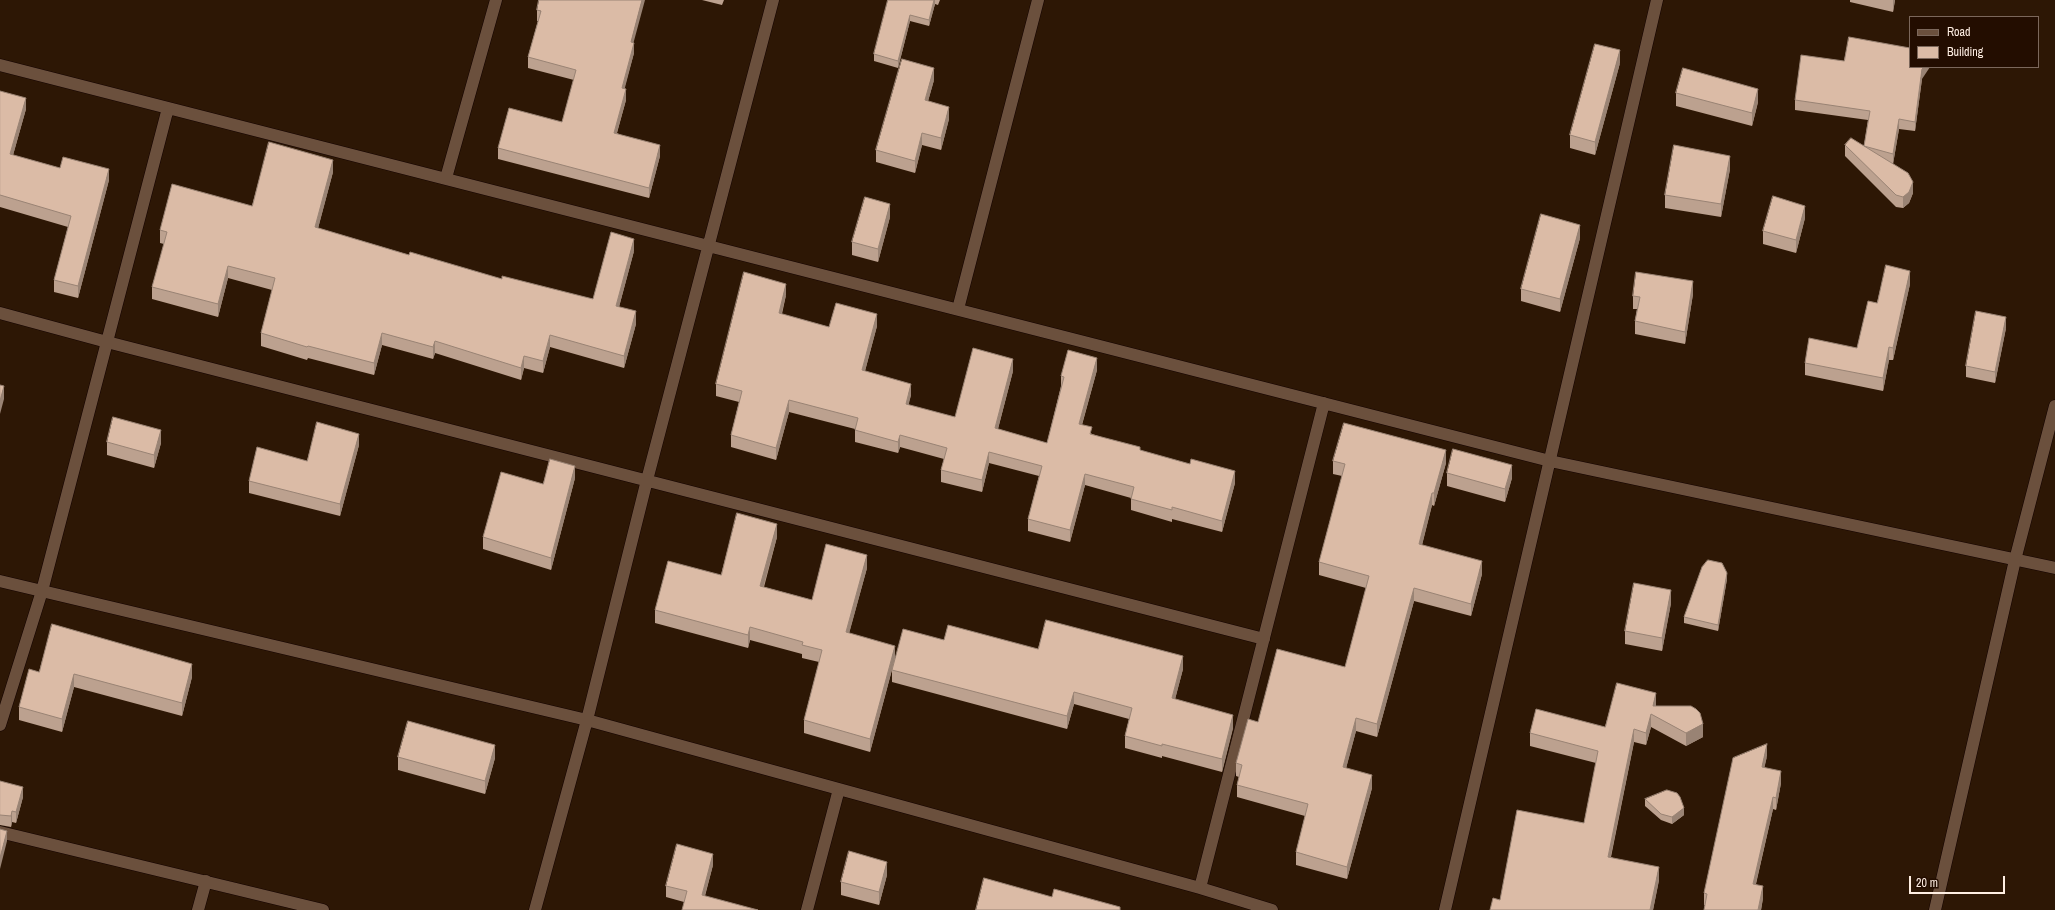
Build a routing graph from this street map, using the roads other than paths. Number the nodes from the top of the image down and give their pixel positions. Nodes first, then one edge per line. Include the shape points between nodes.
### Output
1 (496, 0) edge
2 (773, 0) edge
3 (1038, 0) edge
4 (1657, 0) edge
5 (0, 65) edge
6 (168, 108) junction
7 (446, 178) junction
8 (708, 246) junction
9 (958, 309) junction
10 (0, 312) edge
11 (107, 342) junction
12 (1324, 403) junction
13 (2055, 406) edge
14 (1550, 460) junction
15 (647, 480) junction
16 (2015, 560) junction
17 (2055, 568) edge
18 (0, 581) edge
19 (42, 591) junction
20 (1264, 638) junction
21 (587, 720) junction
22 (0, 725) edge
23 (838, 789) junction
24 (0, 832) edge
25 (206, 881) junction
26 (1200, 888) junction
27 (198, 910) edge
28 (323, 910) edge
29 (535, 910) edge
30 (807, 910) edge
31 (1272, 910) edge
32 (1445, 910) edge
33 (1935, 910) edge

1 - 7 street
2 - 8 street
3 - 9 street
4 - 14 street
5 - 6 street
6 - 7 street
6 - 11 street
7 - 8 street
8 - 9 street
8 - 15 street
9 - 12 street
10 - 11 street
11 - 15 street
11 - 19 street
12 - 14 street
12 - 20 street
13 - 16 street
14 - 16 street
14 - 32 street
15 - 20 street
15 - 21 street
16 - 17 street
16 - 33 street
18 - 19 street
19 - 21 street
19 - 22 street
20 - 26 street
21 - 23 street
21 - 29 street
23 - 26 street
23 - 30 street
24 - 25 street
25 - 27 street
25 - 28 street
26 - 31 street

